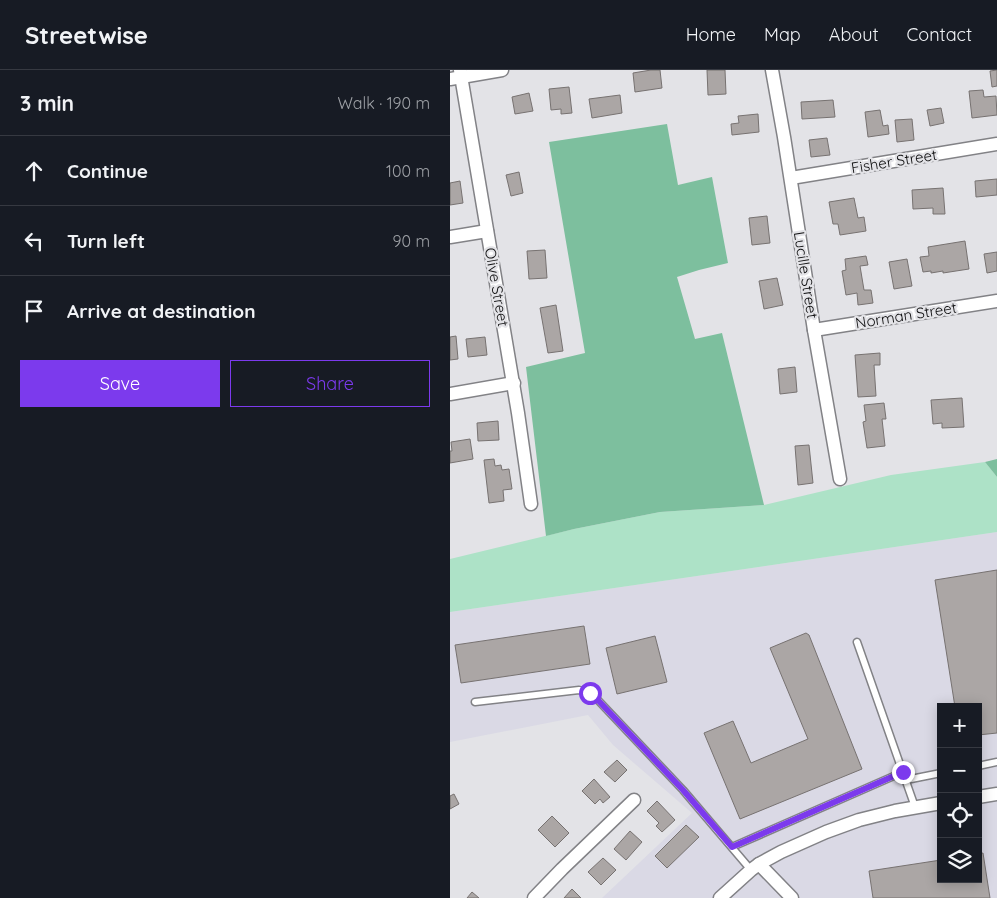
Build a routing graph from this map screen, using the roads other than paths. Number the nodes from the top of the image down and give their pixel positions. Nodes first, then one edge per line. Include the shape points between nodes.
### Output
1 (502, 70) edge
2 (772, 70) edge
3 (457, 75) edge
4 (997, 144) edge
5 (791, 178) junction
6 (487, 231) junction
7 (450, 238) edge
8 (997, 301) edge
9 (814, 330) junction
10 (514, 383) junction
11 (450, 394) edge
12 (840, 479) dead end
13 (531, 504) dead end
14 (857, 642) dead end
15 (475, 702) dead end
16 (997, 762) edge
17 (982, 765) edge
18 (903, 772) junction
19 (937, 774) edge
20 (906, 780) junction
21 (997, 794) edge
22 (982, 796) edge
23 (634, 800) dead end
24 (937, 804) edge
25 (915, 807) junction
26 (732, 847) junction
27 (755, 867) junction
28 (534, 898) edge
29 (720, 898) edge
30 (792, 898) edge

1 - 3 street
2 - 5 street, Lucille Street
3 - 6 street, Olive Street
4 - 5 street, Fisher Street
5 - 9 street, Lucille Street
6 - 7 street
6 - 10 street, Olive Street
8 - 9 street, Norman Street
9 - 12 street, Lucille Street
10 - 11 street
10 - 13 street, Olive Street
14 - 18 lane
15 - 26 lane via 579,690 590,693 683,790
16 - 17 lane
18 - 20 lane
18 - 26 lane
19 - 20 lane
20 - 25 lane
21 - 22 street
23 - 28 street
24 - 25 street
25 - 27 street via 859,820 826,832
26 - 27 lane
27 - 29 street
27 - 30 street

